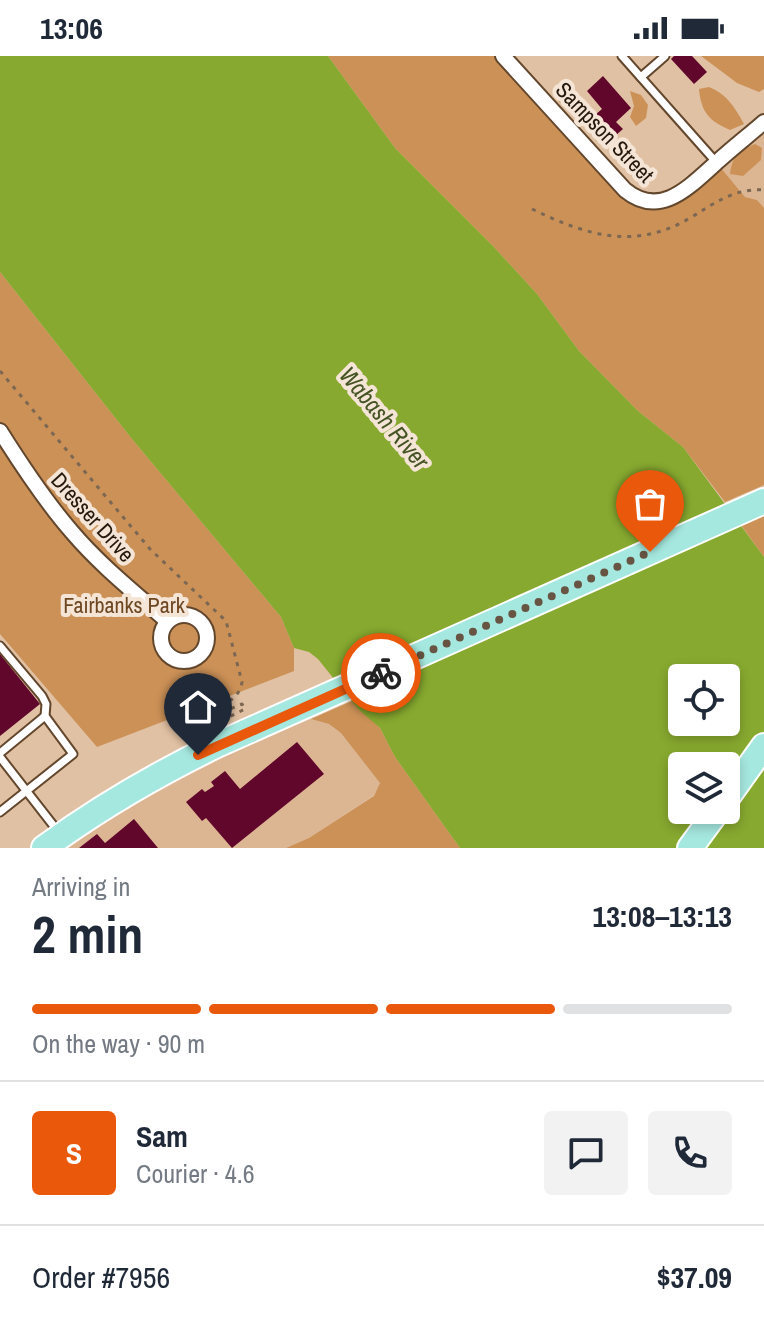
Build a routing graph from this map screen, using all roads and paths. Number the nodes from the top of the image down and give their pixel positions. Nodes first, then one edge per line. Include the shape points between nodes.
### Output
1 (503, 56) edge
2 (622, 56) edge
3 (665, 56) edge
4 (641, 77) junction
5 (764, 122) edge
6 (716, 162) junction
7 (764, 190) edge
8 (532, 209) dead end
9 (0, 371) edge
10 (0, 431) edge
11 (764, 501) edge
12 (167, 621) dead end
13 (0, 646) edge
14 (45, 716) junction
15 (228, 723) dead end
16 (764, 746) edge
17 (0, 755) edge
18 (740, 779) edge
19 (26, 791) junction
20 (0, 812) edge
21 (708, 824) edge
22 (53, 842) edge
23 (690, 848) edge

1 - 6 street, Sampson Street via 625,190 645,202 686,190
2 - 4 lane
3 - 4 lane
4 - 6 lane
5 - 6 street
7 - 8 path via 733,193 665,231 618,238 573,229
9 - 15 path via 150,549 226,621 241,691 215,710 218,714 242,704 245,709
10 - 12 street, Dresser Drive via 73,534
11 - 22 main road via 155,775
13 - 14 lane via 42,696
14 - 17 lane
14 - 19 lane via 73,754
16 - 18 main road
17 - 19 lane
19 - 20 lane
19 - 22 lane
21 - 23 main road

